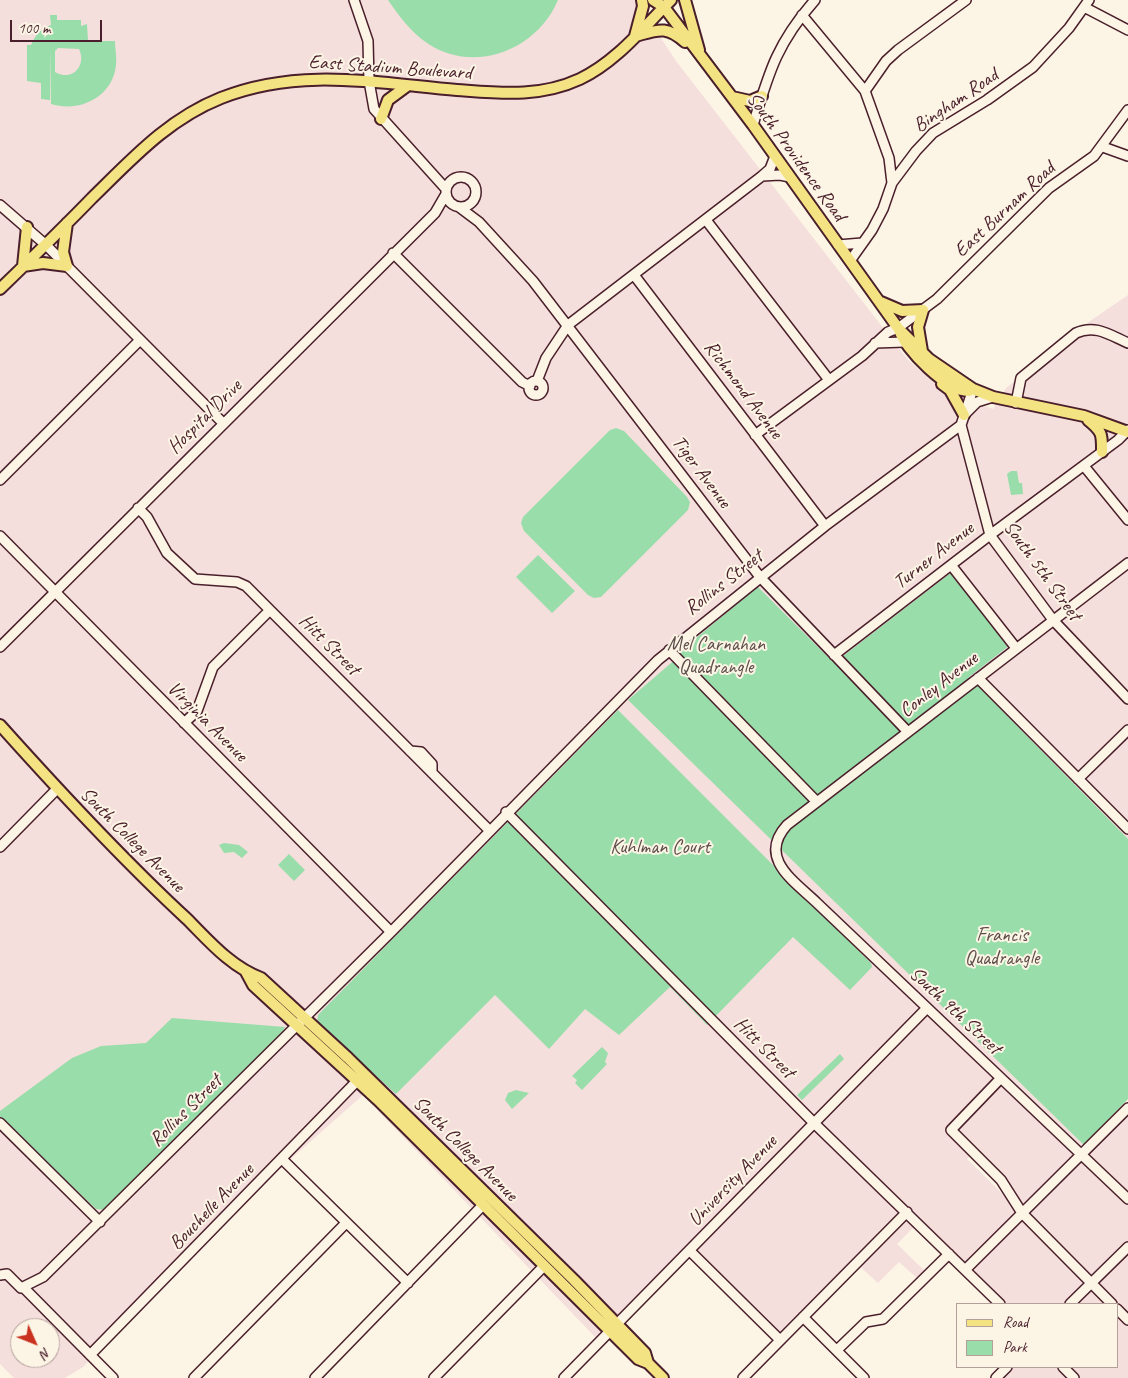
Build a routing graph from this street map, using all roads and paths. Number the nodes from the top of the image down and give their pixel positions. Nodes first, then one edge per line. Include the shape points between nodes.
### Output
1 (354, 0) edge
2 (642, 0) edge
3 (653, 0) edge
4 (685, 0) edge
5 (815, 0) edge
6 (966, 0) edge
7 (665, 2) edge
8 (1087, 4) edge
9 (802, 14) junction
10 (1128, 30) edge
11 (635, 36) junction
12 (700, 56) junction
13 (369, 81) junction
14 (407, 86) junction
15 (865, 91) junction
16 (731, 96) junction
17 (762, 96) junction
18 (1128, 110) edge
19 (381, 119) junction
20 (753, 125) junction
21 (1103, 147) junction
22 (775, 156) junction
23 (1128, 156) edge
24 (432, 171) junction
25 (762, 176) junction
26 (790, 177) junction
27 (454, 178) junction
28 (892, 183) junction
29 (446, 192) junction
30 (473, 201) junction
31 (0, 205) edge
32 (457, 206) junction
33 (436, 213) junction
34 (706, 220) junction
35 (480, 222) junction
36 (67, 223) junction
37 (27, 227) junction
38 (862, 243) junction
39 (46, 245) junction
40 (838, 245) junction
41 (393, 254) junction
42 (850, 261) junction
43 (23, 266) junction
44 (67, 266) junction
45 (634, 275) junction
46 (0, 289) edge
47 (878, 300) junction
48 (923, 310) junction
49 (568, 325) junction
50 (898, 328) junction
51 (140, 340) junction
52 (904, 342) junction
53 (875, 343) junction
54 (1128, 343) edge
55 (920, 355) junction
56 (829, 380) junction
57 (973, 390) junction
58 (992, 397) junction
59 (1016, 402) junction
60 (1084, 416) junction
61 (963, 420) junction
62 (224, 423) junction
63 (1128, 431) edge
64 (755, 435) junction
65 (1102, 452) junction
66 (1084, 466) junction
67 (0, 480) edge
68 (138, 508) junction
69 (1128, 520) edge
70 (825, 526) junction
71 (990, 535) junction
72 (0, 536) edge
73 (1128, 563) edge
74 (950, 565) junction
75 (760, 577) junction
76 (54, 592) junction
77 (270, 610) junction
78 (1053, 620) junction
79 (0, 647) edge
80 (1016, 648) junction
81 (669, 650) junction
82 (834, 656) junction
83 (978, 678) junction
84 (1128, 699) edge
85 (184, 723) junction
86 (0, 725) edge
87 (1128, 730) edge
88 (908, 732) junction
89 (1078, 779) junction
90 (57, 789) junction
91 (817, 802) junction
92 (506, 812) junction
93 (1128, 829) edge
94 (489, 830) junction
95 (776, 839) joint
96 (0, 847) edge
97 (390, 932) junction
98 (246, 972) junction
99 (927, 1008) junction
100 (304, 1018) junction
101 (296, 1026) junction
102 (1001, 1078) junction
103 (357, 1081) junction
104 (1128, 1108) edge
105 (0, 1123) edge
106 (814, 1123) junction
107 (1082, 1154) junction
108 (283, 1160) junction
109 (1128, 1199) edge
110 (483, 1205) junction
111 (907, 1212) junction
112 (1022, 1213) junction
113 (100, 1222) junction
114 (346, 1223) junction
115 (1128, 1247) edge
116 (690, 1251) junction
117 (949, 1254) junction
118 (544, 1266) junction
119 (965, 1270) junction
120 (0, 1275) edge
121 (408, 1283) junction
122 (1091, 1283) junction
123 (22, 1288) junction
124 (999, 1303) edge
125 (1071, 1303) edge
126 (1111, 1303) edge
127 (1118, 1310) edge
128 (803, 1317) junction
129 (1128, 1320) edge
130 (614, 1328) junction
131 (780, 1340) junction
132 (837, 1350) junction
133 (90, 1355) junction
134 (1006, 1368) edge
135 (1064, 1368) edge
136 (113, 1378) edge
137 (194, 1378) edge
138 (315, 1378) edge
139 (434, 1378) edge
140 (564, 1378) edge
141 (663, 1378) edge
142 (743, 1378) edge
143 (864, 1378) edge
144 (996, 1378) edge
145 (1074, 1378) edge

1 - 13 street via 368,41
2 - 11 main road
3 - 7 main road, South Providence Road
4 - 12 main road
5 - 9 street
6 - 15 street via 898,50
7 - 11 main road, East Stadium Boulevard
7 - 12 main road, South Providence Road
8 - 10 street
8 - 28 street, Bingham Road via 1033,67 988,100 933,133
9 - 15 street
9 - 17 street via 777,53
11 - 12 main road via 668,31 676,34
11 - 14 main road, East Stadium Boulevard via 591,73 544,91 514,95
12 - 16 main road, South Providence Road
13 - 14 main road, East Stadium Boulevard
13 - 19 street via 374,109
13 - 36 main road, East Stadium Boulevard via 324,78 282,82 239,92 203,106 155,137
14 - 19 main road via 388,100
15 - 28 street via 889,158
16 - 17 main road via 750,101
16 - 20 main road, South Providence Road
17 - 20 street
18 - 21 street, East Burnam Road
19 - 24 street
20 - 22 main road, South Providence Road
21 - 23 street
21 - 48 street, East Burnam Road via 1049,188
22 - 25 street
22 - 26 main road, South Providence Road
24 - 27 street
24 - 29 street
25 - 26 street via 780,174
25 - 34 street
26 - 40 main road, South Providence Road
27 - 29 street
27 - 30 street via 464,176 473,182 477,191
28 - 38 street, Bingham Road via 883,209
29 - 32 street
29 - 33 street, Hospital Drive
30 - 32 street via 469,205
30 - 35 street, Tiger Avenue
31 - 37 street
32 - 33 street, Hospital Drive
32 - 35 street, Tiger Avenue
33 - 41 street, Hospital Drive
34 - 45 street
34 - 56 street
35 - 49 street, Tiger Avenue
36 - 39 main road, East Stadium Boulevard
36 - 44 main road via 63,252
37 - 39 street
37 - 43 main road
38 - 40 street
38 - 42 street, Bingham Road
39 - 43 main road, East Stadium Boulevard
39 - 44 street
40 - 42 main road, South Providence Road
41 - 49 street via 522,382 533,383
41 - 62 street, Hospital Drive
42 - 47 main road, South Providence Road
43 - 44 main road via 43,263
43 - 46 main road, East Stadium Boulevard
44 - 51 street
45 - 49 street
45 - 64 street, Richmond Avenue
47 - 48 main road via 902,311
47 - 50 main road, South Providence Road
48 - 50 street, East Burnam Road
48 - 55 main road via 918,327
49 - 75 street, Tiger Avenue
50 - 52 main road, South Providence Road
50 - 53 street, East Burnam Road
50 - 55 main road, South Providence Road
51 - 62 street
51 - 67 street
52 - 53 street
52 - 55 main road, South Providence Road
53 - 56 street, East Burnam Road
54 - 59 street via 1097,329 1076,333 1021,378
55 - 57 main road, South Providence Road
55 - 61 main road via 922,369 950,390
56 - 64 street, East Burnam Road
57 - 58 main road, South Providence Road
57 - 61 street
58 - 59 main road, South Providence Road
58 - 61 street via 977,402
59 - 60 main road, South Providence Road
60 - 63 main road, South Providence Road
60 - 65 main road via 1103,436
61 - 70 street, Rollins Street
61 - 71 street, South 5th Street
62 - 68 street, Hospital Drive
63 - 65 street, Turner Avenue
64 - 70 street, Richmond Avenue
65 - 66 street, Turner Avenue
66 - 69 street
66 - 71 street, Turner Avenue
68 - 76 street, Hospital Drive
68 - 77 street, Hitt Street via 147,517 167,553 194,579 242,583
70 - 75 street, Rollins Street
71 - 74 street, Turner Avenue
71 - 78 street, South 5th Street
72 - 76 street, Virginia Avenue
73 - 78 street, Conley Avenue
74 - 80 street
74 - 82 street, Turner Avenue
75 - 81 street, Rollins Street
75 - 82 street, Tiger Avenue
76 - 79 street, Hospital Drive
76 - 85 street, Virginia Avenue
77 - 85 street via 213,667 197,711
77 - 94 street, Hitt Street
78 - 80 street, Conley Avenue
78 - 84 street, South 5th Street
80 - 83 street, Conley Avenue
81 - 91 street
81 - 92 street, Rollins Street
82 - 88 street, Tiger Avenue
83 - 88 street, Conley Avenue
83 - 89 street
85 - 97 street, Virginia Avenue
86 - 90 main road, South College Avenue
87 - 89 street
88 - 91 street, Conley Avenue
89 - 93 street
90 - 96 street
90 - 98 main road, South College Avenue via 174,908
91 - 95 street, Conley Avenue via 787,825
92 - 94 street, Rollins Street
92 - 106 street, Hitt Street
94 - 97 street, Rollins Street
95 - 99 street, South 9th Street via 774,850 781,868
97 - 100 street, Rollins Street
98 - 100 main road, South College Avenue via 260,978
98 - 101 main road, South College Avenue via 253,985
99 - 102 street, South 9th Street
99 - 106 street, University Avenue
100 - 101 street, Rollins Street
100 - 130 main road, South College Avenue
101 - 103 main road, South College Avenue
101 - 113 street, Rollins Street
102 - 107 street, South 9th Street
102 - 112 street via 951,1130 1001,1180
103 - 108 street, Bouchelle Avenue
103 - 110 main road, South College Avenue
104 - 107 street
105 - 113 street
106 - 111 street, Hitt Street
106 - 116 street, University Avenue
107 - 109 street, South 9th Street
107 - 112 street
108 - 114 street
108 - 133 street, Bouchelle Avenue
110 - 118 main road, South College Avenue
110 - 121 street
111 - 117 street, Hitt Street
111 - 128 street
112 - 119 street
112 - 122 street
113 - 123 street, Rollins Street via 43,1277
114 - 121 street
114 - 137 street
115 - 122 street
116 - 130 street, University Avenue
116 - 131 street
117 - 119 street, Hitt Street
117 - 132 street via 883,1319 866,1322
118 - 130 main road, South College Avenue
118 - 139 street
119 - 124 street, Hitt Street
120 - 123 street via 7,1274
121 - 138 street
122 - 125 street
122 - 126 street
123 - 133 street
127 - 129 street
128 - 131 street
128 - 132 street
130 - 140 street, University Avenue
130 - 141 main road, South College Avenue via 638,1359 648,1363
131 - 142 street
132 - 143 street
133 - 136 street
134 - 144 street
135 - 145 street

